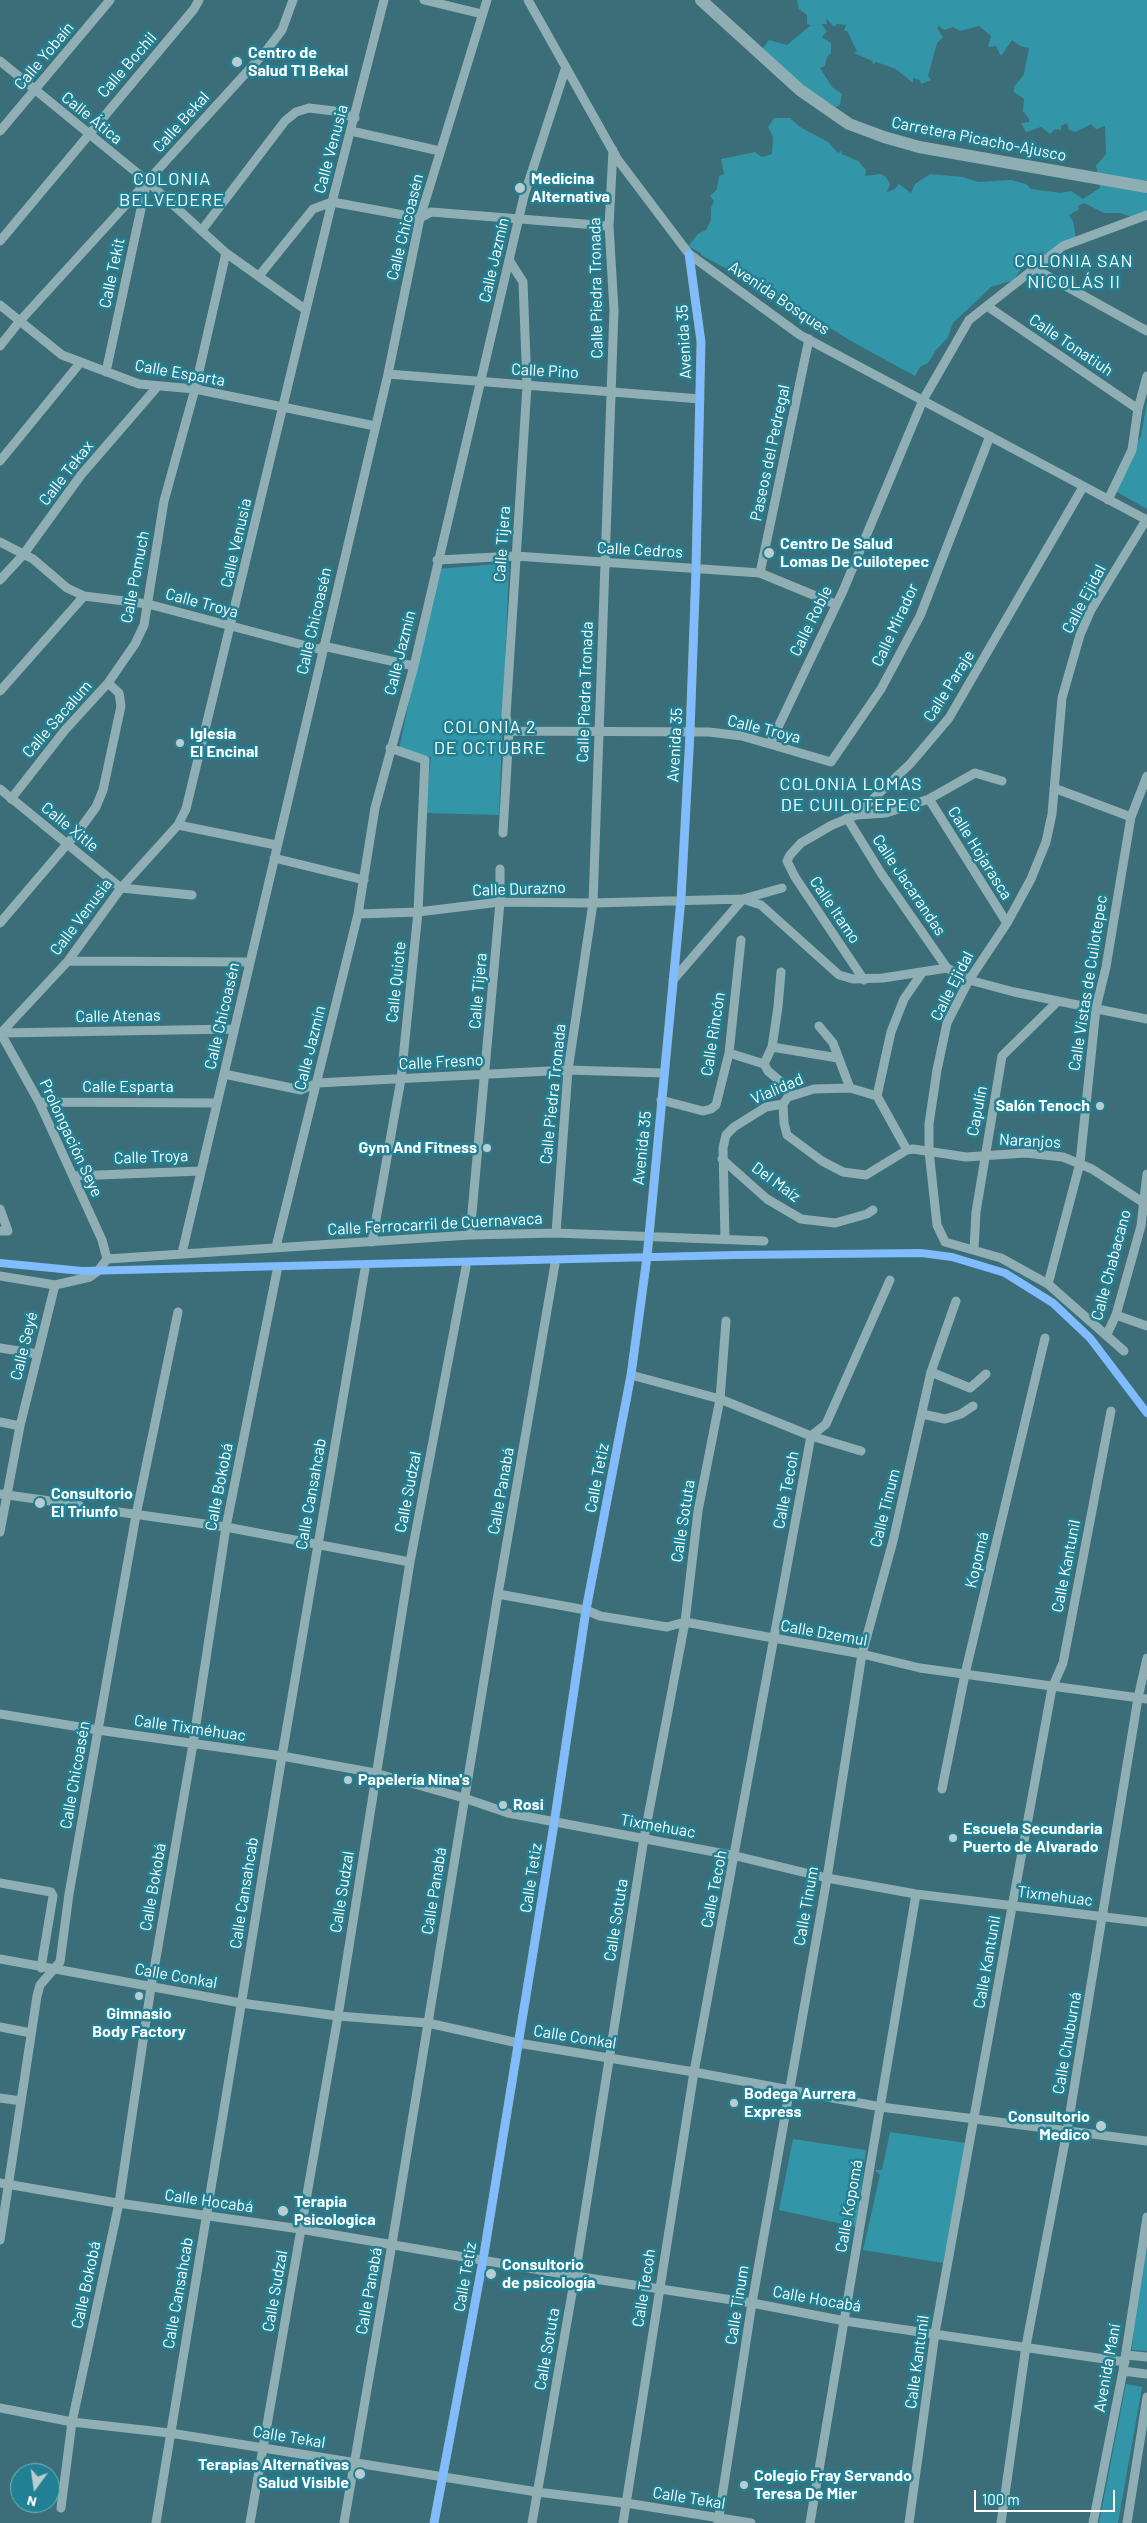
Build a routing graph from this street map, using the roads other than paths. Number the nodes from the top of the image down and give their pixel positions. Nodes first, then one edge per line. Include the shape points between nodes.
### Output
1 (110, 0) edge
2 (199, 0) edge
3 (293, 0) edge
4 (384, 0) edge
5 (424, 0) edge
6 (487, 0) edge
7 (528, 0) edge
8 (701, 0) edge
9 (482, 14) junction
10 (0, 61) edge
11 (565, 70) junction
12 (35, 91) junction
13 (355, 118) junction
14 (0, 131) edge
15 (351, 131) junction
16 (87, 134) junction
17 (613, 150) junction
18 (440, 151) junction
19 (147, 181) junction
20 (1147, 187) edge
21 (332, 202) junction
22 (1147, 215) edge
23 (420, 218) junction
24 (519, 218) junction
25 (609, 226) junction
26 (202, 230) junction
27 (0, 241) edge
28 (226, 253) junction
29 (689, 254) junction
30 (510, 260) junction
31 (1035, 269) junction
32 (259, 276) junction
33 (0, 305) edge
34 (987, 306) junction
35 (306, 310) junction
36 (19, 322) junction
37 (1147, 331) edge
38 (809, 339) junction
39 (0, 346) edge
40 (80, 363) junction
41 (106, 372) junction
42 (388, 374) junction
43 (1147, 376) edge
44 (482, 382) junction
45 (527, 386) junction
46 (158, 387) junction
47 (195, 389) junction
48 (612, 390) junction
49 (700, 399) junction
50 (923, 400) junction
51 (283, 409) junction
52 (1138, 409) junction
53 (375, 426) junction
54 (990, 436) junction
55 (0, 461) edge
56 (1084, 487) junction
57 (1108, 500) junction
58 (1146, 520) edge
59 (0, 542) edge
60 (23, 555) junction
61 (516, 556) junction
62 (437, 560) junction
63 (604, 563) junction
64 (696, 568) junction
65 (760, 573) junction
66 (0, 580) edge
67 (84, 596) junction
68 (148, 604) junction
69 (835, 604) junction
70 (231, 626) junction
71 (323, 648) junction
72 (414, 666) junction
73 (108, 682) junction
74 (0, 691) edge
75 (509, 731) junction
76 (599, 732) junction
77 (690, 732) junction
78 (770, 744) junction
79 (390, 748) junction
80 (831, 762) joint
81 (1146, 778) edge
82 (1002, 781) dead end
83 (1054, 788) junction
84 (0, 789) edge
85 (929, 799) junction
86 (11, 800) junction
87 (851, 817) junction
88 (1131, 817) junction
89 (178, 825) junction
90 (502, 833) dead end
91 (68, 844) junction
92 (276, 845) junction
93 (790, 854) joint
94 (274, 858) junction
95 (500, 870) dead end
96 (364, 880) junction
97 (121, 888) junction
98 (782, 888) dead end
99 (192, 896) dead end
100 (681, 899) junction
101 (743, 899) junction
102 (500, 902) junction
103 (593, 903) junction
104 (418, 912) junction
105 (358, 914) junction
106 (0, 923) edge
107 (1007, 923) junction
108 (741, 940) dead end
109 (68, 961) junction
110 (250, 962) junction
111 (947, 968) junction
112 (781, 972) dead end
113 (922, 973) junction
114 (864, 980) junction
115 (969, 980) junction
116 (673, 981) junction
117 (1058, 1001) junction
118 (1096, 1008) junction
119 (1147, 1019) edge
120 (819, 1026) dead end
121 (234, 1029) junction
122 (0, 1033) edge
123 (772, 1047) junction
124 (729, 1053) junction
125 (838, 1058) junction
126 (764, 1064) junction
127 (568, 1070) junction
128 (664, 1073) junction
129 (224, 1074) junction
130 (486, 1074) junction
131 (401, 1079) junction
132 (317, 1083) junction
133 (850, 1088) junction
134 (877, 1096) junction
135 (661, 1100) junction
136 (786, 1100) junction
137 (40, 1102) junction
138 (217, 1103) junction
139 (907, 1150) junction
140 (929, 1151) junction
141 (984, 1154) junction
142 (722, 1159) junction
143 (1080, 1163) junction
144 (201, 1170) junction
145 (1147, 1174) edge
146 (73, 1176) junction
147 (1145, 1204) edge
148 (0, 1209) edge
149 (873, 1210) dead end
150 (4, 1231) edge
151 (556, 1233) junction
152 (470, 1235) junction
153 (648, 1237) junction
154 (725, 1239) junction
155 (764, 1241) dead end
156 (372, 1242) junction
157 (276, 1247) junction
158 (974, 1249) junction
159 (182, 1254) junction
160 (106, 1259) junction
161 (555, 1264) dead end
162 (466, 1267) dead end
163 (365, 1269) dead end
164 (277, 1271) dead end
165 (0, 1276) edge
166 (890, 1280) dead end
167 (1048, 1284) junction
168 (55, 1286) junction
169 (956, 1301) dead end
170 (178, 1312) dead end
171 (1116, 1315) junction
172 (726, 1321) dead end
173 (1147, 1326) edge
174 (1107, 1334) junction
175 (1045, 1338) dead end
176 (0, 1348) edge
177 (1124, 1350) dead end
178 (38, 1354) junction
179 (931, 1372) junction
180 (986, 1374) dead end
181 (631, 1375) junction
182 (720, 1399) junction
183 (973, 1406) dead end
184 (1110, 1411) dead end
185 (922, 1414) junction
186 (0, 1422) edge
187 (20, 1426) junction
188 (811, 1436) junction
189 (861, 1450) dead end
190 (3, 1495) edge
191 (79, 1505) dead end
192 (119, 1512) dead end
193 (136, 1515) junction
194 (226, 1527) junction
195 (0, 1532) edge
196 (318, 1544) junction
197 (410, 1562) junction
198 (498, 1594) junction
199 (586, 1610) junction
200 (685, 1622) junction
201 (773, 1638) junction
202 (862, 1654) junction
203 (1147, 1658) edge
204 (965, 1674) junction
205 (1052, 1688) junction
206 (1143, 1698) edge
207 (0, 1714) edge
208 (98, 1730) junction
209 (193, 1744) junction
210 (282, 1756) junction
211 (375, 1772) junction
212 (942, 1789) dead end
213 (464, 1798) junction
214 (554, 1824) junction
215 (644, 1838) junction
216 (736, 1856) junction
217 (827, 1878) junction
218 (0, 1883) edge
219 (916, 1894) junction
220 (1012, 1907) junction
221 (1104, 1917) junction
222 (1147, 1922) edge
223 (0, 1959) edge
224 (41, 1968) junction
225 (54, 1970) junction
226 (151, 1987) junction
227 (241, 2003) junction
228 (338, 2016) junction
229 (428, 2023) junction
230 (0, 2027) edge
231 (32, 2032) junction
232 (518, 2043) junction
233 (609, 2058) junction
234 (694, 2072) junction
235 (790, 2091) junction
236 (0, 2098) edge
237 (21, 2101) junction
238 (881, 2107) junction
239 (974, 2120) junction
240 (1067, 2131) junction
241 (1147, 2142) edge
242 (4, 2184) edge
243 (119, 2203) junction
244 (206, 2216) junction
245 (1147, 2217) edge
246 (300, 2229) junction
247 (0, 2240) edge
248 (392, 2244) junction
249 (483, 2260) junction
250 (575, 2276) junction
251 (659, 2290) junction
252 (752, 2303) junction
253 (845, 2321) junction
254 (936, 2333) junction
255 (1026, 2346) junction
256 (1147, 2356) edge
257 (1124, 2363) junction
258 (1147, 2374) edge
259 (1147, 2397) edge
260 (0, 2408) edge
261 (72, 2422) junction
262 (170, 2433) junction
263 (263, 2448) junction
264 (354, 2463) junction
265 (442, 2477) junction
266 (537, 2492) junction
267 (626, 2503) junction
268 (62, 2508) dead end
269 (719, 2520) edge
270 (156, 2523) edge
271 (250, 2523) edge
272 (344, 2523) edge
273 (434, 2523) edge
274 (532, 2523) edge
275 (623, 2523) edge
276 (751, 2523) edge
277 (810, 2523) edge
278 (909, 2523) edge
279 (1001, 2523) edge
280 (1093, 2523) edge
281 (1127, 2523) edge

1 - 12 street, Calle Yobaín
2 - 16 street, Calle Bochil
3 - 19 street, Calle Bekal via 282,30 266,51
4 - 13 street, Calle Venusia
5 - 9 street
6 - 9 street, Calle Chicoasén
7 - 11 street, Avenida Bosques
8 - 20 main road, Carretera Picacho-Ajusco via 800,90 849,124 919,147
9 - 18 street, Calle Chicoasén
10 - 12 street, Calle Ática
11 - 17 street, Avenida Bosques
11 - 24 street, Calle Jazmín
12 - 14 street, Calle Yobaín
12 - 16 street, Calle Ática
13 - 15 street, Calle Venusia
13 - 26 street via 309,108 296,112 285,121
15 - 18 street
15 - 21 street, Calle Venusia
16 - 19 street, Calle Ática
16 - 27 street, Calle Bochil
17 - 25 street, Calle Piedra Tronada
17 - 29 street, Avenida Bosques
18 - 23 street, Calle Chicoasén
19 - 26 street, Calle Ática
19 - 36 street, Calle Bekal
19 - 41 street, Calle Tekit
21 - 23 street
21 - 32 street via 313,210
21 - 35 street, Calle Venusia
22 - 31 street, Calle Roble via 1063,246
23 - 24 street via 431,212
23 - 42 street, Calle Chicoasén
24 - 25 street
24 - 30 street, Calle Jazmín
25 - 48 street, Calle Piedra Tronada via 614,310
26 - 28 street, Calle Ática
28 - 32 street, Calle Ática
28 - 47 street, Calle Pomuch
29 - 38 street, Avenida Bosques
29 - 49 street, Avenida 35 via 701,342
30 - 44 street, Calle Jazmín
30 - 45 street, Calle Tijera via 523,282
31 - 34 street, Calle Roble
31 - 37 street
32 - 35 street, Calle Ática
33 - 36 street, Calle Esparta
34 - 50 street, Calle Roble via 969,320
34 - 52 street, Calle Tonatiuh
35 - 51 street, Calle Venusia
36 - 39 street, Calle Bekal
36 - 40 street, Calle Esparta via 62,355
38 - 50 street, Avenida Bosques
38 - 65 street, Paseos del Pedregal
40 - 41 street, Calle Esparta
40 - 55 street
41 - 46 street, Calle Esparta
42 - 44 street, Calle Pino
42 - 53 street, Calle Chicoasén
43 - 52 street
44 - 45 street, Calle Pino
44 - 62 street, Calle Jazmín
45 - 48 street, Calle Pino
45 - 61 street, Calle Tijera
46 - 47 street, Calle Esparta
46 - 60 street, Calle Tekax via 82,475
47 - 51 street, Calle Esparta
47 - 68 street, Calle Pomuch via 164,501
48 - 49 street, Calle Pino
48 - 63 street, Calle Piedra Tronada
49 - 64 street, Avenida 35
50 - 54 street, Avenida Bosques
50 - 69 street, Calle Roble
51 - 53 street, Calle Esparta
51 - 70 street, Calle Venusia
52 - 57 street via 1132,450
53 - 71 street, Calle Chicoasén
54 - 56 street, Avenida Bosques
54 - 80 street, Calle Mirador via 920,616 881,689
56 - 57 street, Avenida Bosques
56 - 87 street, Calle Paraje via 950,718 910,764
57 - 58 street, Avenida Bosques
58 - 83 street, Calle Ejidal via 1091,610 1070,662 1062,698
59 - 60 street, Calle Troya
60 - 66 street, Calle Tekax
60 - 67 street, Calle Troya via 33,559 67,588
61 - 62 street, Calle Cedros
61 - 63 street, Calle Cedros
61 - 75 street, Calle Tijera via 506,716
62 - 72 street, Calle Jazmín
63 - 64 street, Calle Cedros
63 - 76 street, Calle Piedra Tronada
64 - 65 street, Calle Cedros
64 - 77 street, Avenida 35
65 - 69 street, Calle Cedros
67 - 68 street, Calle Troya
67 - 74 street
68 - 70 street, Calle Troya
68 - 73 street, Calle Pomuch via 144,625 135,644
69 - 78 street, Calle Roble
70 - 71 street, Calle Troya
70 - 89 street, Calle Venusia via 186,809
71 - 72 street, Calle Troya
71 - 92 street, Calle Chicoasén
72 - 79 street, Calle Jazmín
73 - 86 street, Calle Sacalum via 65,730
73 - 91 street via 119,693 121,706 103,790 96,806
75 - 76 street, Calle Troya
75 - 90 street, Calle Tijera
76 - 77 street, Calle Troya
76 - 103 street, Calle Piedra Tronada
77 - 78 street, Calle Troya via 725,733
77 - 100 street, Avenida 35
78 - 80 street, Calle Troya
79 - 96 street, Calle Jazmín via 375,808
79 - 104 street, Calle Quiote via 425,760
81 - 88 street, Calle Vistas de Cuilotepec
82 - 85 street via 976,773
83 - 88 street
83 - 107 street, Calle Ejidal via 1052,814 1039,864
84 - 86 street, Calle Xitle
85 - 87 street via 886,813
85 - 107 street, Calle Hojarasca
86 - 91 street, Calle Xitle
87 - 93 street, Calle Paraje via 801,843
87 - 111 street, Calle Jacarandas via 881,873
88 - 118 street, Calle Vistas de Cuilotepec
89 - 92 street
89 - 97 street, Calle Venusia
91 - 97 street, Calle Xitle
91 - 106 street
92 - 94 street, Calle Chicoasén
93 - 114 street, Calle Itamo via 787,861 795,877
94 - 96 street
94 - 110 street, Calle Chicoasén
95 - 102 street, Calle Tijera
96 - 105 street, Calle Jazmín
97 - 99 street
97 - 109 street, Calle Venusia
98 - 101 street
100 - 101 street, Calle Durazno
100 - 103 street, Calle Durazno
100 - 116 street, Avenida 35
101 - 114 street via 761,905 840,975
101 - 116 street
102 - 103 street, Calle Durazno
102 - 104 street, Calle Durazno
102 - 130 street, Calle Tijera
103 - 127 street, Calle Piedra Tronada
104 - 105 street, Calle Durazno
104 - 131 street, Calle Quiote
105 - 132 street, Calle Jazmín
107 - 115 street, Calle Ejidal
108 - 124 street, Calle Rincón
109 - 110 street
109 - 122 street, Calle Venusia
110 - 121 street, Calle Chicoasén
111 - 113 street via 934,968
111 - 115 street
112 - 123 street
113 - 114 street
113 - 134 street via 904,999 891,1032
115 - 117 street
115 - 140 street, Calle Ejidal via 947,1023 941,1044 929,1124
116 - 128 street, Avenida 35
117 - 118 street
117 - 141 street, Capulín via 1002,1056
118 - 119 street
118 - 143 street, Calle Vistas de Cuilotepec
120 - 125 street via 833,1043
121 - 122 street, Calle Atenas
121 - 129 street, Calle Chicoasén
122 - 137 street, Prolongación Seye
123 - 125 street
123 - 126 street
124 - 126 street
124 - 135 street, Calle Rincón via 716,1105 711,1109
125 - 133 street
126 - 136 street via 788,1088
127 - 128 street, Calle Fresno
127 - 130 street, Calle Fresno
127 - 151 street, Calle Piedra Tronada
128 - 135 street, Avenida 35
129 - 132 street, Calle Fresno via 301,1090
129 - 138 street, Calle Chicoasén
130 - 131 street, Calle Fresno
130 - 152 street, Calle Tijera
131 - 132 street, Calle Fresno
131 - 156 street, Calle Quiote
132 - 157 street, Calle Jazmín
133 - 134 street, Vialidad
133 - 136 street, Vialidad via 814,1089
134 - 139 street
135 - 153 street, Avenida 35
136 - 139 street via 787,1135 843,1172 866,1175
136 - 142 street, Vialidad via 766,1107 734,1127 726,1136
137 - 138 street, Calle Esparta
137 - 146 street, Prolongación Seye
138 - 144 street, Calle Chicoasén
139 - 140 street, Naranjos
140 - 141 street, Naranjos via 966,1157
140 - 158 street, Calle Ejidal via 937,1225 945,1242
141 - 143 street, Naranjos via 1025,1153 1063,1157
141 - 158 street, Capulín
142 - 149 street, Del Maíz via 767,1199 801,1219 836,1223
142 - 154 street, Vialidad
143 - 147 street, Naranjos
143 - 167 street, Calle Vistas de Cuilotepec
144 - 146 street, Calle Troya
144 - 159 street, Calle Chicoasén
145 - 147 street, Calle Chabacano
146 - 160 street, Prolongación Seye via 102,1240
147 - 171 street, Calle Chabacano
148 - 150 street
151 - 152 street, Calle Ferrocarril de Cuernavaca
151 - 153 street, Calle Ferrocarril de Cuernavaca
152 - 156 street, Calle Ferrocarril de Cuernavaca
153 - 154 street, Calle Ferrocarril de Cuernavaca
153 - 181 street, Calle Tetiz
154 - 155 street, Calle Ferrocarril de Cuernavaca
156 - 157 street, Calle Ferrocarril de Cuernavaca
157 - 159 street, Calle Ferrocarril de Cuernavaca
158 - 167 street via 1001,1258
159 - 160 street, Calle Ferrocarril de Cuernavaca
160 - 168 street via 90,1277
161 - 198 street, Calle Panabá
162 - 197 street, Calle Sudzal
163 - 196 street, Calle Cansahcab
164 - 194 street, Calle Bokobá
165 - 168 street
166 - 188 street, Calle Tecoh via 826,1424
167 - 174 street
168 - 178 street, Calle Seyé
169 - 179 street, Calle Tinum
170 - 193 street, Calle Chicoasén
171 - 173 street
171 - 174 street, Calle Chabacano
172 - 182 street, Calle Sotuta
174 - 177 street
175 - 204 street, Kopomá
176 - 178 street
178 - 187 street, Calle Seyé
179 - 180 street via 970,1388
179 - 185 street, Calle Tinum
181 - 182 street
181 - 199 street, Calle Tetiz
182 - 188 street
182 - 200 street, Calle Sotuta via 698,1511
183 - 185 street via 945,1419
184 - 205 street, Calle Kantunil via 1063,1663
185 - 202 street, Calle Tinum via 893,1541
186 - 187 street
187 - 190 street, Calle Seyé
188 - 189 street
188 - 201 street, Calle Tecoh
190 - 191 street
190 - 195 street, Calle Seyé
192 - 193 street
193 - 194 street
193 - 208 street, Calle Chicoasén
194 - 196 street
194 - 209 street, Calle Bokobá
196 - 197 street
196 - 210 street, Calle Cansahcab
197 - 211 street, Calle Sudzal
198 - 199 street, Calle Dzemul
198 - 213 street, Calle Panabá
199 - 200 street, Calle Dzemul via 600,1616 666,1627
199 - 214 street, Calle Tetiz
200 - 201 street, Calle Dzemul
200 - 215 street, Calle Sotuta
201 - 202 street, Calle Dzemul
201 - 216 street, Calle Tecoh
202 - 204 street, Calle Dzemul via 920,1668
202 - 217 street, Calle Tinum
203 - 206 street, Calle Chuburná
204 - 205 street, Calle Dzemul
204 - 212 street, Kopomá
205 - 206 street, Calle Dzemul
205 - 220 street, Calle Kantunil
206 - 221 street, Calle Chuburná
207 - 208 street, Calle Tixméhuac
208 - 209 street, Calle Tixméhuac
208 - 225 street, Calle Chicoasén via 60,1962
209 - 210 street, Calle Tixméhuac
209 - 226 street, Calle Bokobá
210 - 211 street, Calle Tixméhuac
210 - 227 street, Calle Cansahcab
211 - 213 street, Tixmehuac
211 - 228 street, Calle Sudzal
213 - 214 street, Tixmehuac
213 - 229 street, Calle Panabá
214 - 215 street, Tixmehuac
214 - 232 street, Calle Tetiz
215 - 216 street, Tixmehuac
215 - 233 street, Calle Sotuta
216 - 217 street, Tixmehuac
216 - 234 street, Calle Tecoh
217 - 219 street, Tixmehuac
217 - 235 street, Calle Tinum
218 - 224 street via 51,1892
219 - 220 street, Tixmehuac
219 - 238 street, Calle Kopomá
220 - 221 street, Tixmehuac
220 - 239 street, Calle Kantunil
221 - 222 street, Tixmehuac
221 - 240 street, Calle Chuburná
223 - 224 street, Calle Conkal
224 - 225 street, Calle Conkal
225 - 226 street, Calle Conkal
225 - 231 street, Calle Chicoasén via 40,1986
226 - 227 street, Calle Conkal
226 - 243 street, Calle Bokobá
227 - 228 street, Calle Conkal
227 - 244 street, Calle Cansahcab
228 - 229 street, Calle Conkal
228 - 246 street, Calle Sudzal
229 - 232 street, Calle Conkal
229 - 248 street, Calle Panabá
230 - 231 street
231 - 237 street, Calle Chicoasén
232 - 233 street, Calle Conkal
232 - 249 street, Calle Tetiz
233 - 234 street, Calle Conkal
233 - 250 street, Calle Sotuta
234 - 235 street, Calle Conkal
234 - 251 street, Calle Tecoh
235 - 238 street, Calle Conkal
235 - 252 street, Calle Tinum
236 - 237 street
237 - 242 street, Calle Chicoasén
238 - 239 street, Calle Conkal
238 - 253 street, Calle Kopomá
239 - 240 street, Calle Conkal
239 - 254 street, Calle Kantunil
240 - 241 street, Calle Conkal
240 - 255 street, Calle Chuburná
242 - 243 street, Calle Hocabá
242 - 247 street, Calle Chicoasén
243 - 244 street, Calle Hocabá
243 - 261 street, Calle Bokobá
244 - 246 street, Calle Hocabá
244 - 262 street, Calle Cansahcab
245 - 257 street, Avenida Maní
246 - 248 street, Calle Hocabá
246 - 263 street, Calle Sudzal
248 - 249 street, Calle Hocabá
248 - 264 street, Calle Panabá
249 - 250 street, Calle Hocabá
249 - 265 street, Calle Tetiz
250 - 251 street, Calle Hocabá
250 - 266 street, Calle Sotuta
251 - 252 street, Calle Hocabá
251 - 267 street, Calle Tecoh
252 - 253 street, Calle Hocabá
252 - 269 street, Calle Tinum
253 - 254 street, Calle Hocabá
253 - 277 street, Calle Kopomá
254 - 255 street, Calle Hocabá
254 - 278 street, Calle Kantunil
255 - 257 street, Calle Hocabá
255 - 279 street, Calle Chuburná
256 - 257 street, Calle Hocabá
257 - 258 street, Calle Hocabá
257 - 280 street, Avenida Maní
259 - 281 street
260 - 261 street, Calle Tekal
261 - 262 street, Calle Tekal
261 - 268 street, Calle Bokobá
262 - 263 street, Calle Tekal
262 - 270 street, Calle Cansahcab
263 - 264 street, Calle Tekal
263 - 271 street, Calle Sudzal
264 - 265 street, Calle Tekal
264 - 272 street, Calle Panabá
265 - 266 street, Calle Tekal
265 - 273 street, Calle Tetiz
266 - 267 street, Calle Tekal
266 - 274 street, Calle Sotuta
267 - 269 street, Calle Tekal
267 - 275 street, Calle Tecoh
269 - 276 street, Calle Tekal

